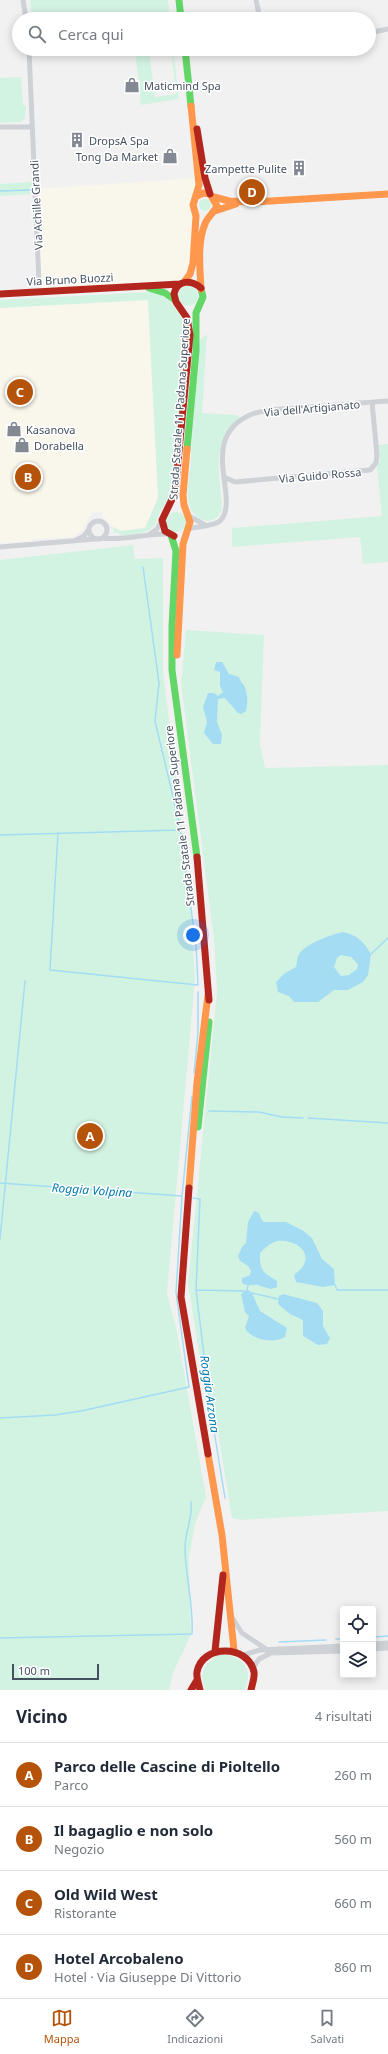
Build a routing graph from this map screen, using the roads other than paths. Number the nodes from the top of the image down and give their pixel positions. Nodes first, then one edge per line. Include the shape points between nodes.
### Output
1 (23, 0) edge
2 (179, 0) edge
3 (256, 0) edge
4 (25, 12) edge
5 (180, 12) edge
6 (258, 12) edge
7 (388, 29) edge
8 (376, 32) edge
9 (29, 56) edge
10 (186, 56) edge
11 (191, 100) junction
12 (0, 127) edge
13 (32, 127) junction
14 (388, 194) edge
15 (197, 196) junction
16 (212, 196) junction
17 (245, 202) junction
18 (215, 211) junction
19 (196, 212) junction
20 (209, 216) junction
21 (39, 283) dead end
22 (182, 283) junction
23 (141, 286) junction
24 (201, 288) junction
25 (0, 294) edge
26 (175, 300) junction
27 (198, 306) junction
28 (182, 309) junction
29 (388, 401) edge
30 (372, 402) junction
31 (224, 477) junction
32 (166, 512) junction
33 (188, 514) junction
34 (162, 520) junction
35 (206, 525) junction
36 (89, 528) junction
37 (107, 528) junction
38 (187, 530) junction
39 (170, 534) junction
40 (145, 536) junction
41 (102, 538) junction
42 (95, 539) junction
43 (126, 539) junction
44 (70, 542) junction
45 (0, 546) edge
46 (174, 683) junction
47 (225, 1558) junction
48 (230, 1612) junction
49 (388, 1643) edge
50 (376, 1644) edge
51 (340, 1646) edge
52 (388, 1648) edge
53 (376, 1649) edge
54 (234, 1650) junction
55 (271, 1650) junction
56 (215, 1651) junction
57 (340, 1651) edge
58 (243, 1655) junction
59 (252, 1669) junction
60 (197, 1680) junction
61 (191, 1690) edge
62 (200, 1690) edge
63 (250, 1690) edge

1 - 4 street
2 - 5 main road
3 - 6 street
7 - 8 street
9 - 13 street, Via Achille Grandi
10 - 11 main road
11 - 15 main road via 199,178
11 - 16 main road
12 - 13 street
13 - 21 street, Via Achille Grandi
14 - 17 main road
15 - 16 main road via 204,193
15 - 19 main road via 193,203
16 - 17 main road
16 - 18 main road via 217,204
17 - 18 main road
18 - 20 main road, Strada Statale 11 Padana Superiore
19 - 20 main road via 200,216
19 - 22 main road via 193,263 190,274
20 - 24 main road, Strada Statale 11 Padana Superiore via 203,226 201,237
22 - 23 main road, Via Bruno Buozzi
22 - 24 main road via 194,283
22 - 26 main road via 175,292
23 - 25 main road, Via Bruno Buozzi
23 - 26 main road, Via Bruno Buozzi via 160,290
24 - 27 main road, Strada Statale 11 Padana Superiore via 203,296
26 - 28 main road, Strada Statale 11 Padana Superiore
27 - 28 main road, Strada Statale 11 Padana Superiore via 192,310
27 - 33 main road, Strada Statale 11 Padana Superiore via 183,495
28 - 32 main road, Strada Statale 11 Padana Superiore via 187,318 190,344 175,493
29 - 30 street, Via dell'Artigianato
30 - 31 street, Via dell'Artigianato via 251,414 232,428 225,442 222,470
30 - 31 street, Via Guido Rossa via 377,456 376,463 370,470 234,482
31 - 35 street, Via dell'Artigianato via 225,512 218,522
32 - 33 main road, Strada Statale 11 Padana Superiore via 177,508
32 - 34 main road, Strada Statale 11 Padana Superiore
33 - 35 street
33 - 38 main road, Strada Statale 11 Padana Superiore via 190,522
34 - 39 main road, Strada Statale 11 Padana Superiore via 163,527
34 - 40 street via 155,530
35 - 38 street, Via dell'Artigianato
36 - 37 street via 92,523 98,521 104,523
36 - 42 street
36 - 44 street via 82,538
37 - 41 street
37 - 43 street via 115,537
38 - 39 main road via 180,535
38 - 46 main road, Strada Statale 11 Padana Superiore via 183,544
39 - 40 street
39 - 46 main road, Strada Statale 11 Padana Superiore via 176,551 172,638
40 - 43 street
41 - 42 street
41 - 43 street
42 - 44 street
44 - 45 street
46 - 47 main road, Strada Statale 11 Padana Superiore via 200,883 209,1037 189,1185 181,1297
47 - 48 main road, Strada Statale 11 Padana Superiore
47 - 56 main road, Strada Statale 11 Padana Superiore
48 - 54 main road, Strada Statale 11 Padana Superiore
48 - 55 street via 242,1633
49 - 50 street
51 - 55 street
52 - 53 street
54 - 56 main road
54 - 58 main road
55 - 58 street
56 - 60 main road via 201,1662
57 - 59 street via 271,1653 259,1659
58 - 59 main road
59 - 63 main road via 253,1680
60 - 61 main road
60 - 62 main road

